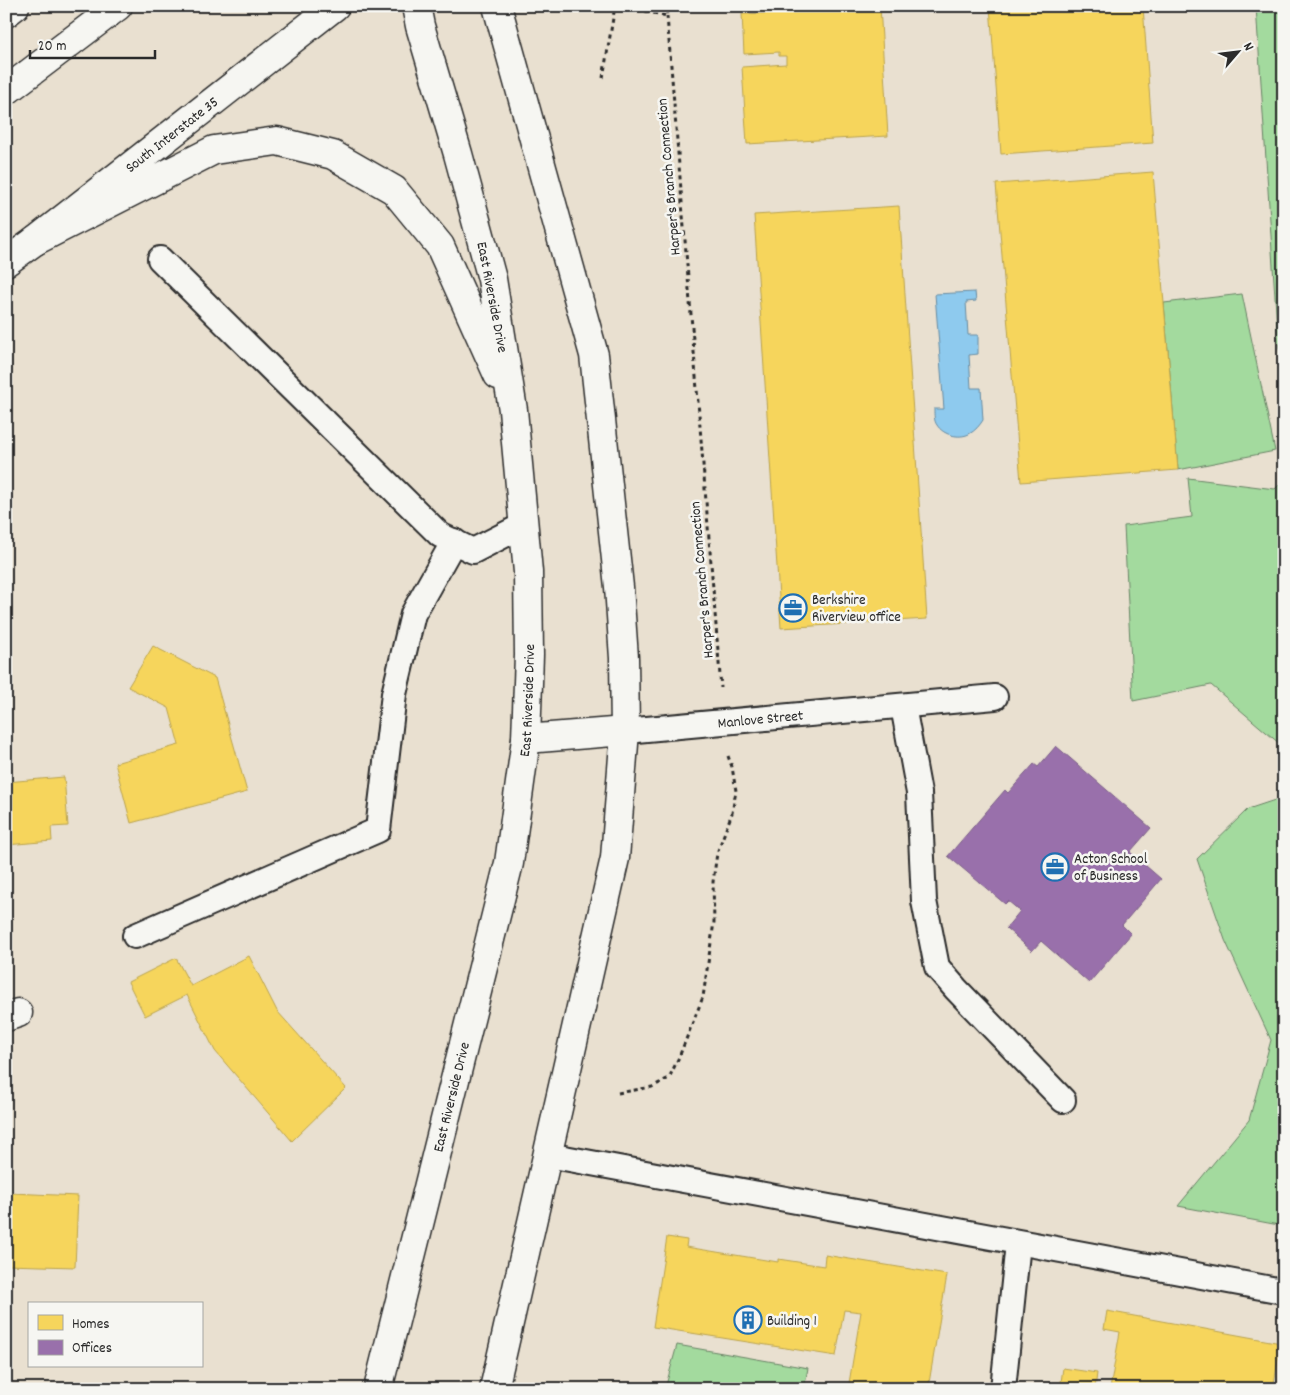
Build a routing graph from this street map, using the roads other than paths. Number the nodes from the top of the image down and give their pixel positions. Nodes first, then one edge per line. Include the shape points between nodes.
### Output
1 (15, 6) edge
2 (118, 6) edge
3 (335, 6) edge
4 (416, 6) edge
5 (497, 6) edge
6 (6, 13) edge
7 (6, 92) edge
8 (35, 241) junction
9 (160, 259) dead end
10 (6, 262) edge
11 (514, 410) junction
12 (524, 525) junction
13 (454, 541) junction
14 (994, 698) dead end
15 (903, 706) junction
16 (625, 731) junction
17 (526, 739) junction
18 (136, 936) dead end
19 (1063, 1100) dead end
20 (548, 1155) junction
21 (1018, 1242) junction
22 (1277, 1290) dead end
23 (378, 1389) edge
24 (494, 1389) edge
25 (1003, 1389) edge

1 - 6 main road
2 - 7 main road
3 - 8 main road, South Interstate 35
4 - 11 main road, East Riverside Drive via 492,279
5 - 16 main road via 594,355 619,587
8 - 10 main road, South Interstate 35
8 - 11 main road via 214,150 277,141 333,155 394,190 440,246
9 - 13 lane via 440,535
11 - 12 main road, East Riverside Drive
12 - 13 lane via 473,551
12 - 17 main road, East Riverside Drive via 529,655
13 - 18 lane via 412,614 394,694 378,830
14 - 15 lane, Manlove Street
15 - 16 lane, Manlove Street
15 - 19 lane via 919,793 924,901 937,967
16 - 17 main road, Manlove Street
16 - 20 main road via 615,858
17 - 23 main road, East Riverside Drive via 509,863
20 - 21 lane
20 - 24 main road
21 - 22 lane
21 - 25 lane

